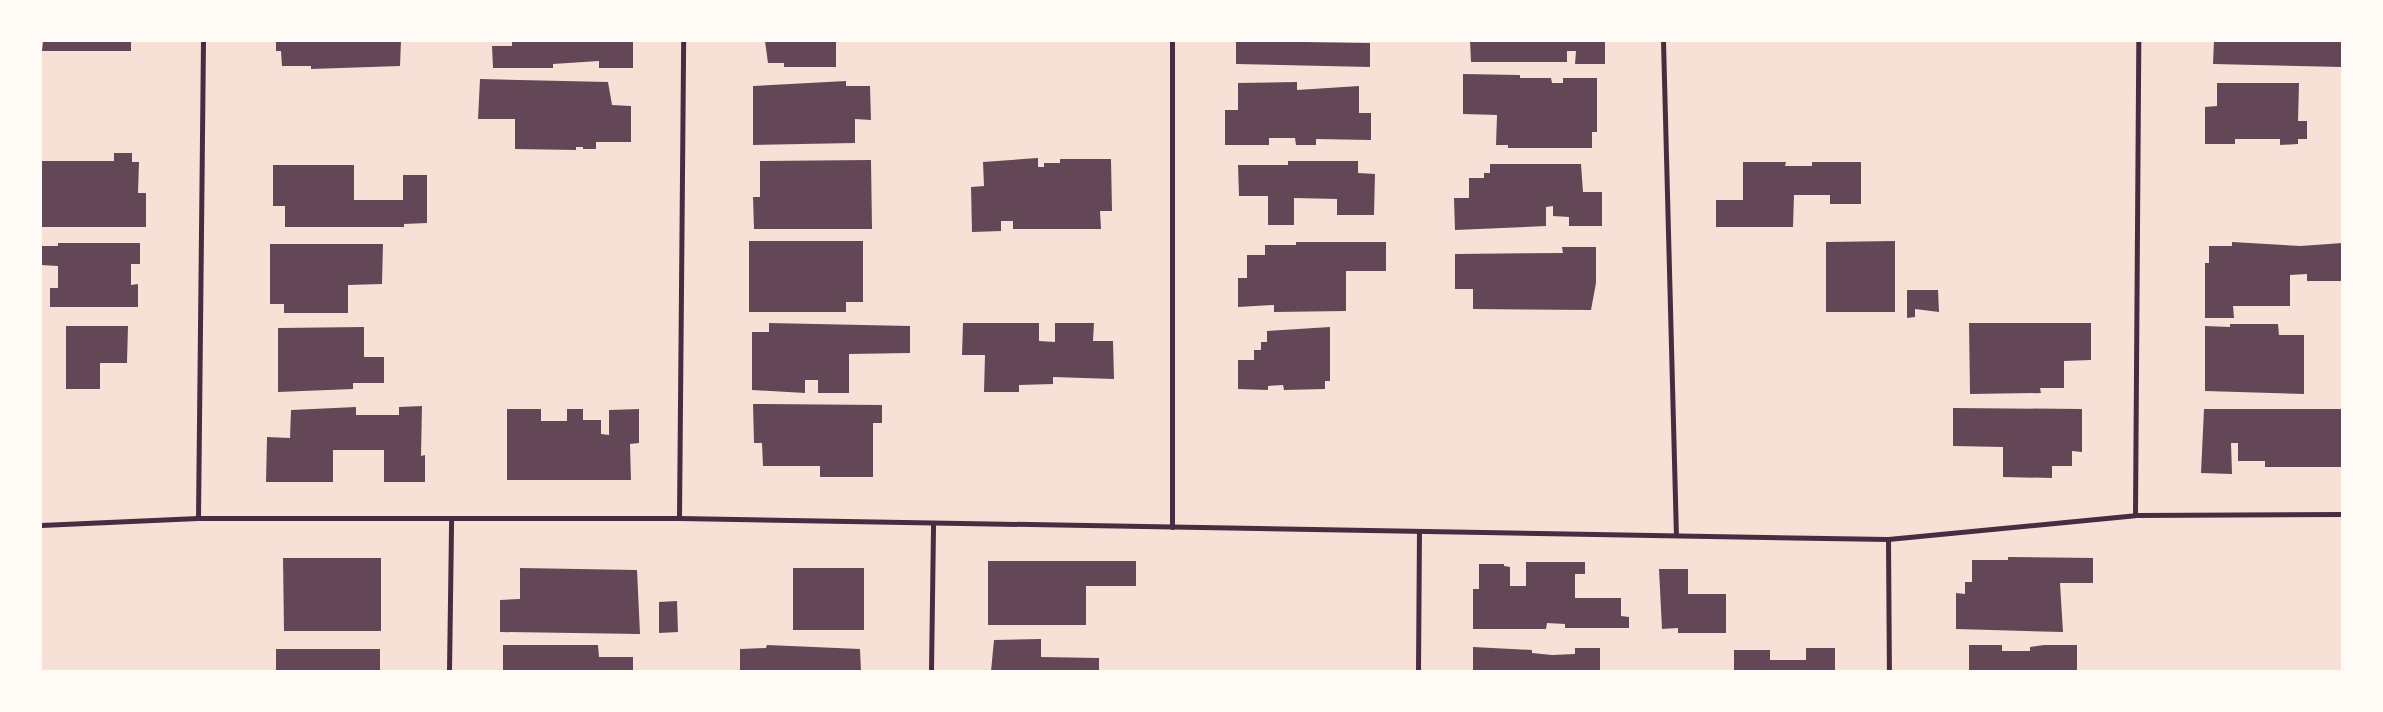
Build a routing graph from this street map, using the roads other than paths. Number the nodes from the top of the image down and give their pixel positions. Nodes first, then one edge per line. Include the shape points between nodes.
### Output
1 (203, 41) edge
2 (683, 41) edge
3 (1172, 41) edge
4 (1664, 41) edge
5 (2138, 41) edge
6 (2342, 514) edge
7 (2135, 515) junction
8 (198, 518) junction
9 (679, 518) junction
10 (451, 520) junction
11 (41, 525) edge
12 (933, 525) junction
13 (1172, 527) junction
14 (1419, 532) junction
15 (1676, 534) junction
16 (1888, 539) junction
17 (449, 671) edge
18 (931, 671) edge
19 (1418, 671) edge
20 (1888, 671) edge

1 - 8 street
2 - 9 street
3 - 13 street
4 - 15 street
5 - 7 street
6 - 7 street
7 - 16 street
8 - 10 street
8 - 11 street
9 - 10 street
9 - 12 street
10 - 17 street
12 - 13 street
12 - 18 street
13 - 14 street
14 - 15 street
14 - 19 street
15 - 16 street
16 - 20 street

